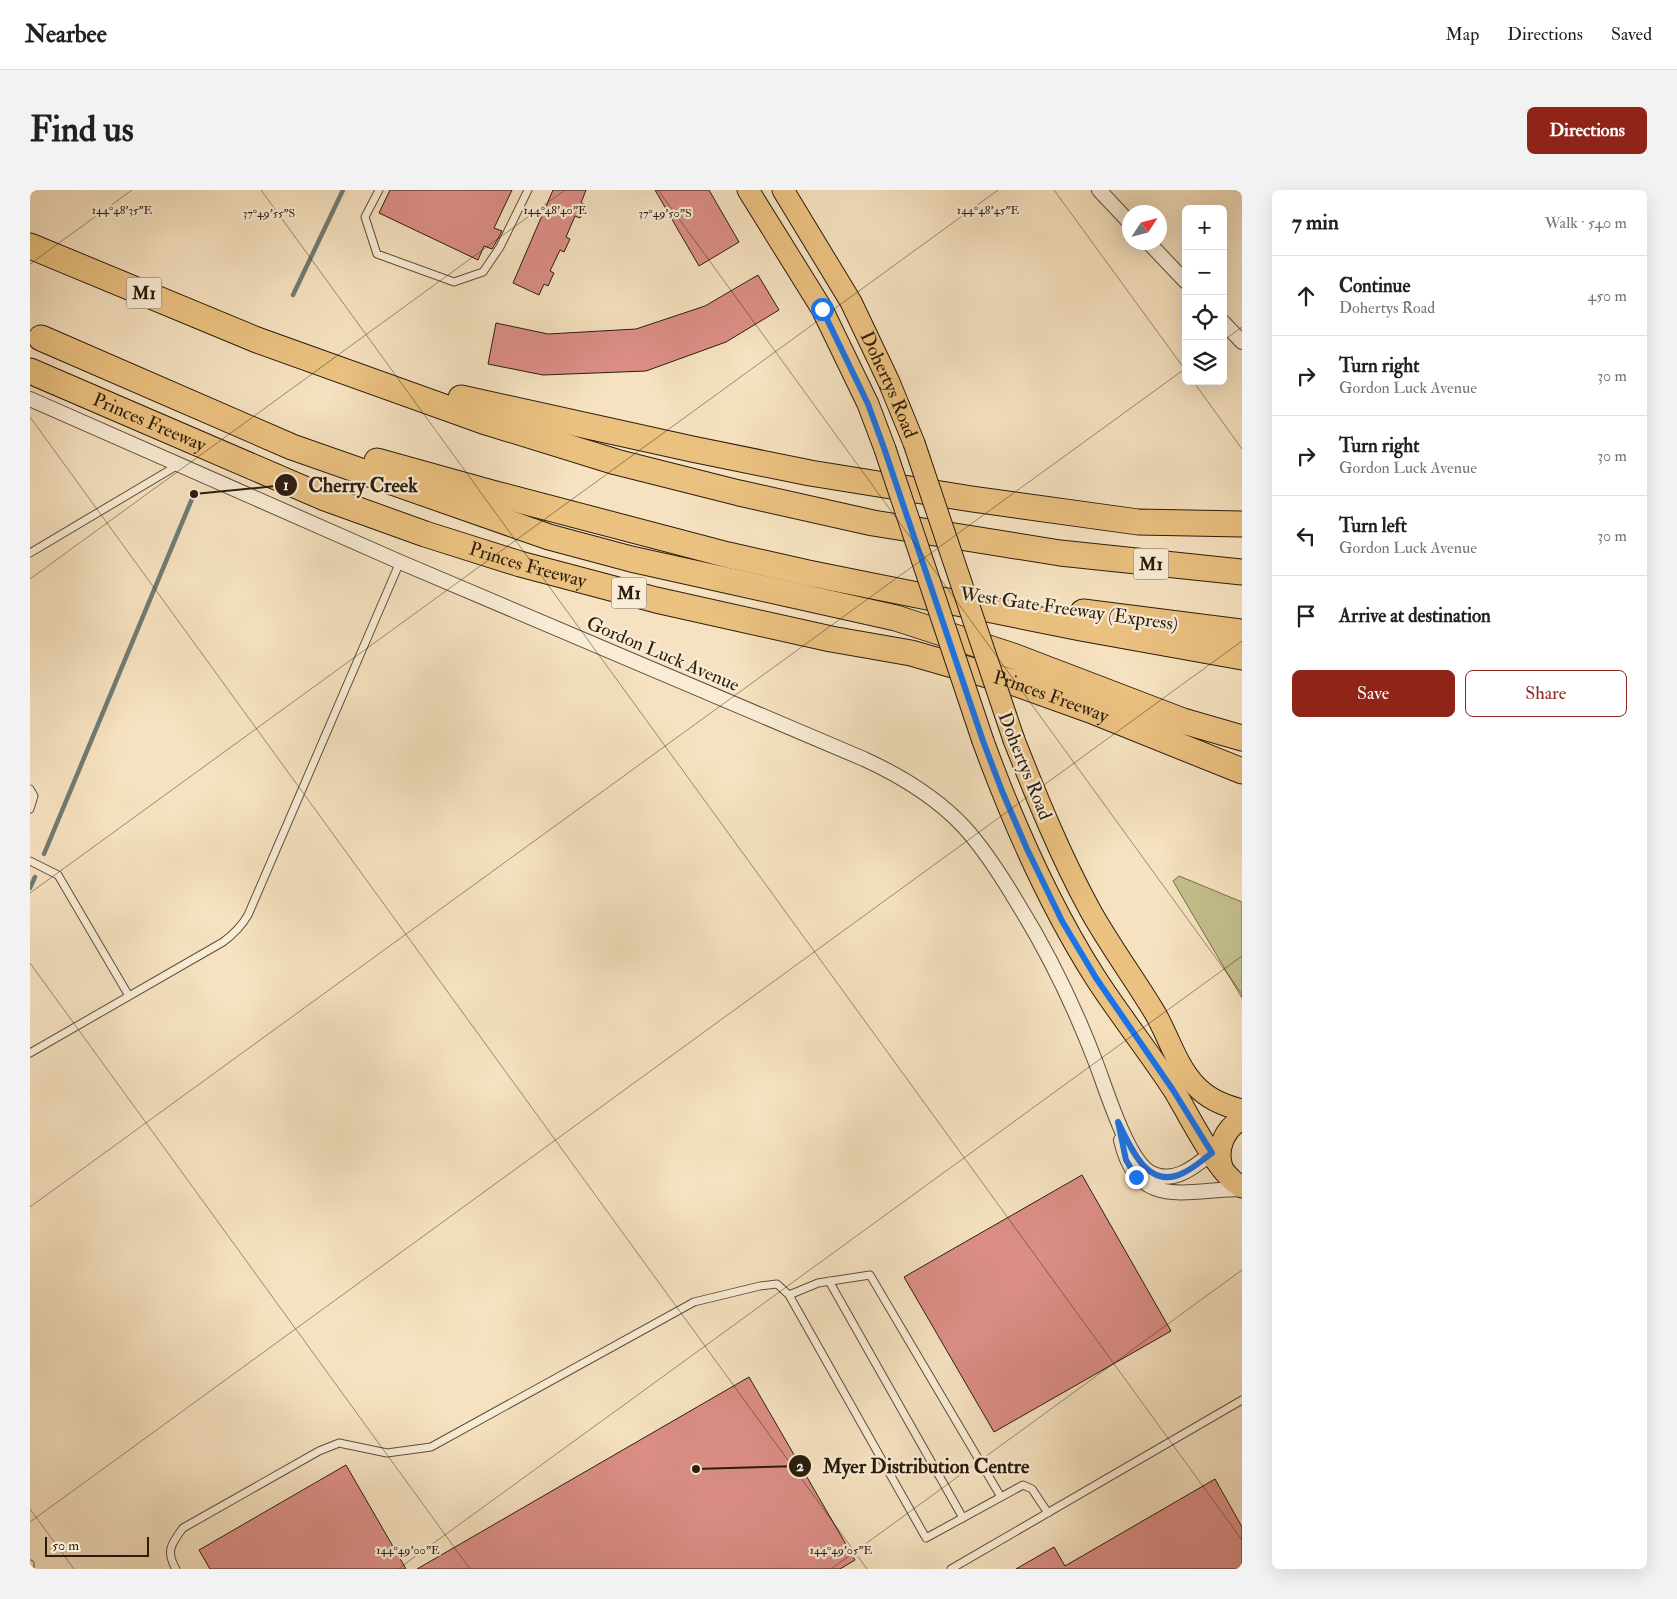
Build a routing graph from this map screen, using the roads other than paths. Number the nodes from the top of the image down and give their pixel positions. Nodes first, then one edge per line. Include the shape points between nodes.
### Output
1 (379, 190) edge
2 (528, 190) edge
3 (748, 190) edge
4 (783, 190) edge
5 (1098, 190) edge
6 (1122, 215) edge
7 (30, 246) edge
8 (1156, 250) edge
9 (1182, 278) edge
10 (1227, 326) edge
11 (36, 336) edge
12 (257, 340) junction
13 (1242, 342) edge
14 (30, 371) edge
15 (30, 399) edge
16 (179, 465) junction
17 (1242, 524) edge
18 (30, 553) edge
19 (400, 562) junction
20 (1242, 572) edge
21 (808, 573) junction
22 (1242, 632) edge
23 (1242, 657) edge
24 (1242, 738) edge
25 (1242, 772) edge
26 (30, 789) edge
27 (30, 809) edge
28 (30, 861) edge
29 (129, 996) junction
30 (30, 1053) edge
31 (1242, 1110) edge
32 (1242, 1118) edge
33 (1118, 1122) junction
34 (1216, 1149) junction
35 (1237, 1184) edge
36 (829, 1281) junction
37 (789, 1295) junction
38 (1242, 1400) edge
39 (1001, 1497) junction
40 (1048, 1513) junction
41 (963, 1518) junction
42 (176, 1569) edge
43 (950, 1569) edge

1 - 2 lane via 366,217 377,254 454,282 483,272 500,247
3 - 34 main road, Dohertys Road, bridge via 822,309 868,404 983,741 1027,849 1062,921 1096,978
4 - 31 main road, Dohertys Road, bridge via 851,302 890,382 914,443 1014,740 1082,894 1106,938 1158,1017 1191,1080 1218,1102
5 - 6 street
7 - 12 highway, M1
8 - 9 street
10 - 13 street
11 - 21 highway, Princes Freeway via 258,422 398,468
11 - 24 highway via 292,447 540,534 631,559 896,618 1013,656 1183,721
12 - 17 highway via 402,384 810,473 1138,522
12 - 20 highway, M1 via 502,427 616,462 739,493 873,523 961,538 1069,554
14 - 25 highway, Princes Freeway / M1 via 325,498 426,534 520,564 656,600 920,655 1012,682 1090,710
15 - 16 street, Gordon Luck Avenue
16 - 18 lane
16 - 19 street, Gordon Luck Avenue
19 - 29 lane via 248,915 234,934 223,942
19 - 33 street, Gordon Luck Avenue via 864,760 897,775 934,801 963,826 985,852 1035,932 1085,1035
21 - 22 highway, West Gate Freeway (Express)
21 - 23 highway
26 - 27 lane via 34,796
28 - 29 lane via 58,875
29 - 30 lane
32 - 34 main road via 1229,1129
33 - 34 street, Gordon Luck Avenue via 1140,1162 1150,1172 1159,1175 1180,1175
33 - 35 street, Gordon Luck Avenue via 1126,1160 1136,1177 1147,1184 1172,1193 1220,1189
34 - 35 main road, Dohertys Road
36 - 37 lane
36 - 39 lane via 870,1275
36 - 41 lane
37 - 41 lane via 926,1538
37 - 42 lane via 777,1284 694,1302 431,1447 387,1453 338,1443 319,1451 183,1528 170,1548 171,1561
38 - 40 lane
39 - 40 lane via 1023,1485 1032,1489
39 - 41 lane
40 - 43 lane

